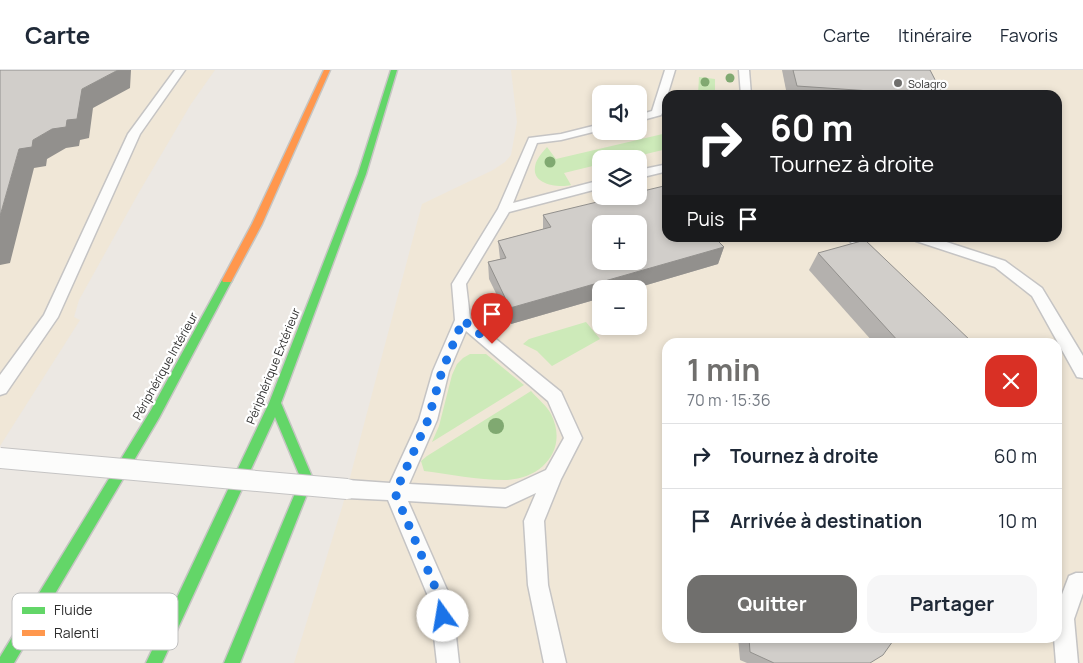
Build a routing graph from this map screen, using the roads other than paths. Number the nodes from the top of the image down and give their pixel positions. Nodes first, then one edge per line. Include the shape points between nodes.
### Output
1 (180, 70) edge
2 (327, 70) edge
3 (394, 70) edge
4 (670, 70) edge
5 (744, 70) edge
6 (664, 90) edge
7 (746, 90) edge
8 (662, 96) edge
9 (647, 116) edge
10 (592, 129) edge
11 (662, 168) edge
12 (647, 172) edge
13 (592, 186) edge
14 (504, 210) junction
15 (857, 242) edge
16 (933, 242) edge
17 (884, 268) edge
18 (463, 320) junction
19 (1083, 372) edge
20 (0, 388) edge
21 (275, 403) junction
22 (0, 458) edge
23 (553, 476) junction
24 (395, 493) junction
25 (1083, 583) edge
26 (47, 593) edge
27 (178, 611) edge
28 (13, 650) edge
29 (160, 650) edge
30 (5, 663) edge
31 (154, 663) edge
32 (232, 663) edge
33 (448, 663) edge
34 (555, 663) edge
35 (1067, 663) edge

1 - 20 lane via 134,134 50,317
2 - 26 highway, Périphérique Intérieur via 257,224 155,414
3 - 21 highway, Périphérique Extérieur via 362,174
4 - 6 lane
5 - 7 lane
8 - 9 lane via 657,113
10 - 14 lane via 533,140
11 - 12 lane
13 - 14 lane
14 - 18 lane via 459,284
15 - 17 lane
16 - 19 lane via 1000,264 1037,292
18 - 23 lane via 555,397 573,438
18 - 24 lane via 442,371 428,420
21 - 27 highway, Périphérique Extérieur
21 - 32 highway via 307,478
22 - 24 lane, bridge
23 - 24 lane via 506,498
23 - 34 lane via 534,521 538,585
24 - 33 lane via 441,601
25 - 35 lane via 1076,582 1063,619
28 - 30 highway, Périphérique Intérieur
29 - 31 highway, Périphérique Extérieur

